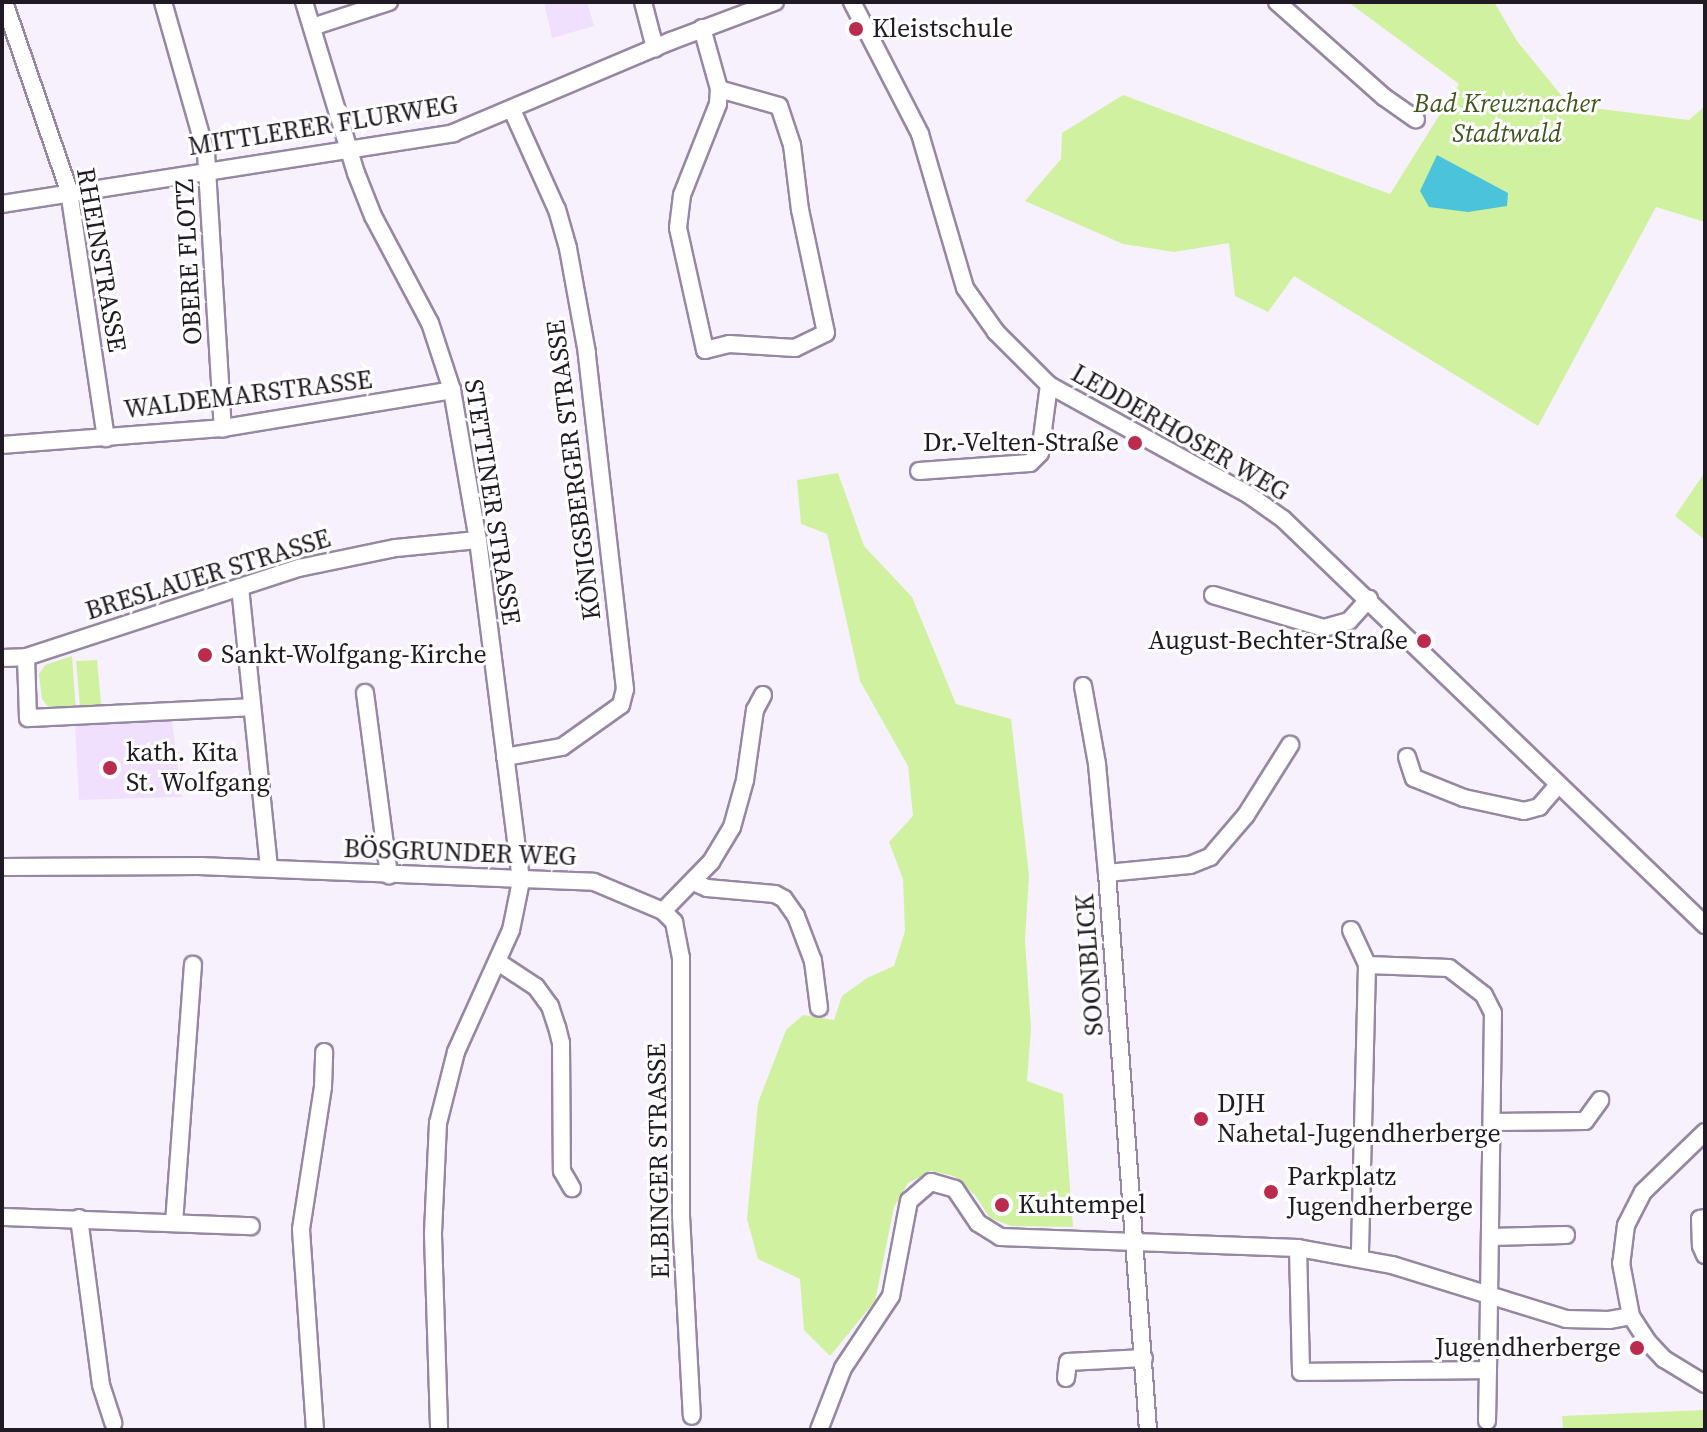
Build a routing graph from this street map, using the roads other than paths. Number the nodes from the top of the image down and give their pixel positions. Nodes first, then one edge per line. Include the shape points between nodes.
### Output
1 (4, 2) edge
2 (163, 2) edge
3 (304, 2) edge
4 (389, 2) edge
5 (643, 2) edge
6 (775, 2) edge
7 (852, 2) edge
8 (1277, 2) edge
9 (312, 27) junction
10 (702, 28) junction
11 (655, 48) junction
12 (719, 89) junction
13 (512, 110) junction
14 (1416, 119) dead end
15 (350, 150) junction
16 (207, 169) junction
17 (69, 191) junction
18 (2, 204) edge
19 (1049, 385) junction
20 (452, 390) junction
21 (223, 428) junction
22 (106, 438) junction
23 (2, 445) edge
24 (919, 471) dead end
25 (478, 540) junction
26 (240, 587) junction
27 (1213, 595) dead end
28 (1369, 599) junction
29 (26, 657) junction
30 (2, 658) edge
31 (1083, 686) dead end
32 (365, 693) dead end
33 (763, 695) dead end
34 (252, 707) junction
35 (1290, 745) dead end
36 (505, 757) junction
37 (1407, 757) dead end
38 (1557, 786) junction
39 (2, 867) edge
40 (269, 868) junction
41 (1107, 873) junction
42 (389, 875) junction
43 (521, 881) junction
44 (693, 882) junction
45 (663, 911) junction
46 (1705, 925) edge
47 (1351, 930) dead end
48 (498, 962) junction
49 (193, 965) dead end
50 (1367, 965) junction
51 (819, 1008) dead end
52 (324, 1052) dead end
53 (1600, 1100) dead end
54 (1492, 1122) junction
55 (1705, 1132) edge
56 (572, 1188) dead end
57 (2, 1217) edge
58 (79, 1218) junction
59 (1705, 1218) edge
60 (174, 1223) junction
61 (251, 1226) dead end
62 (1566, 1235) dead end
63 (1490, 1237) junction
64 (1136, 1242) junction
65 (1298, 1248) junction
66 (1705, 1255) edge
67 (1360, 1257) junction
68 (1489, 1296) junction
69 (1631, 1316) junction
70 (1144, 1358) junction
71 (1488, 1370) junction
72 (1066, 1378) dead end
73 (1705, 1384) edge
74 (692, 1416) dead end
75 (1487, 1421) dead end
76 (113, 1423) dead end
77 (315, 1430) edge
78 (439, 1430) edge
79 (819, 1430) edge
80 (1148, 1430) edge

1 - 17 street, RHEINSTRASSE
2 - 16 street, OBERE FLOTZ
3 - 9 street, STETTINER STRASSE
4 - 9 street
5 - 11 street
6 - 10 street, MITTLERER FLURWEG
7 - 19 street, LEDDERHOSER WEG via 920,134 965,288 996,332
8 - 14 street
9 - 15 street, STETTINER STRASSE
10 - 11 street, MITTLERER FLURWEG
10 - 12 street
11 - 13 street, MITTLERER FLURWEG
12 - 12 street via 779,106 792,145 826,333 795,348 729,344 705,350 678,213
13 - 15 street, MITTLERER FLURWEG via 453,133
13 - 36 street, KÖNIGSBERGER STRASSE via 557,210 568,248 587,353 625,689 621,705 562,747
15 - 16 street, MITTLERER FLURWEG
15 - 20 street, STETTINER STRASSE via 373,216 430,323
16 - 17 street, MITTLERER FLURWEG
16 - 21 street, OBERE FLOTZ
17 - 18 street, MITTLERER FLURWEG
17 - 22 street, RHEINSTRASSE
19 - 24 street via 1040,453 1030,463
19 - 28 street, LEDDERHOSER WEG via 1249,495 1283,519
20 - 21 street, WALDEMARSTRASSE
20 - 25 street, STETTINER STRASSE
21 - 22 street, WALDEMARSTRASSE
22 - 23 street, WALDEMARSTRASSE
25 - 26 street, BRESLAUER STRASSE via 396,548 299,568
25 - 36 street, STETTINER STRASSE
26 - 29 street, BRESLAUER STRASSE
26 - 34 street
27 - 28 street via 1324,628 1349,621
28 - 38 street, LEDDERHOSER WEG
29 - 30 street, BRESLAUER STRASSE
29 - 34 street via 28,718
31 - 41 street, SOONBLICK
32 - 42 street
33 - 44 street via 755,710 732,827
34 - 40 street
35 - 41 street via 1246,815 1210,857 1190,865
36 - 43 street, STETTINER STRASSE
37 - 38 street via 1414,778 1464,798 1524,811 1539,807
38 - 46 street, LEDDERHOSER WEG
39 - 40 street, BÖSGRUNDER WEG
40 - 42 street, BÖSGRUNDER WEG
41 - 64 street, SOONBLICK
42 - 43 street, BÖSGRUNDER WEG
43 - 45 street, BÖSGRUNDER WEG via 594,882
43 - 48 street, STETTINER STRASSE
44 - 45 street
44 - 51 street via 784,899 813,961
45 - 74 street, ELBINGER STRASSE via 674,922 681,958 681,1216
47 - 50 street
48 - 56 street via 536,987 557,1027 562,1171
48 - 78 street, STETTINER STRASSE via 456,1052 438,1123 433,1235
49 - 60 street
50 - 54 street via 1449,968 1484,995 1493,1013
50 - 67 street
52 - 77 street via 301,1229
53 - 54 street via 1585,1121
54 - 63 street
55 - 69 street via 1643,1192 1626,1225 1621,1263
57 - 58 street
58 - 60 street
58 - 76 street via 101,1385
59 - 66 street via 1700,1219
60 - 61 street
62 - 63 street
63 - 68 street
64 - 65 street
64 - 70 street, SOONBLICK
64 - 79 street via 1000,1237 978,1223 955,1189 941,1182 923,1185 907,1208 887,1305 843,1368
65 - 67 street
65 - 71 street via 1301,1372
67 - 68 street
68 - 69 street via 1566,1319
68 - 71 street
69 - 73 street via 1664,1359
70 - 72 street via 1068,1362
70 - 80 street, SOONBLICK
71 - 75 street

